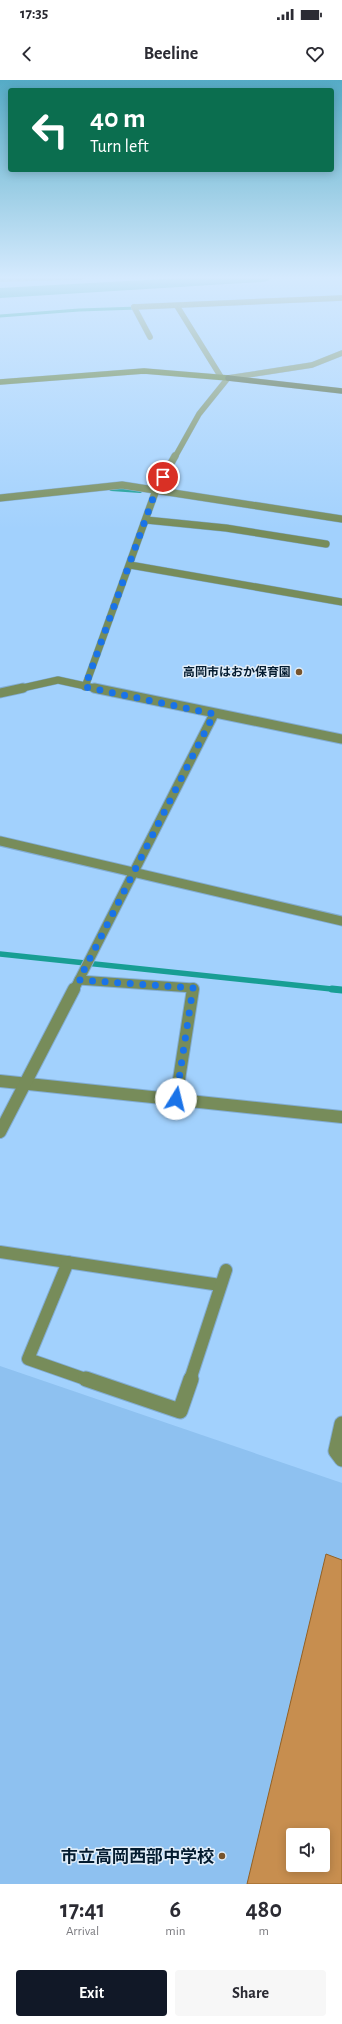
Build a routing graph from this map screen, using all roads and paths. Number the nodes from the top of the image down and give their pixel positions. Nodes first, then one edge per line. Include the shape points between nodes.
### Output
1 (211, 361) edge
2 (321, 361) edge
3 (221, 377) junction
4 (228, 378) junction
5 (0, 382) edge
6 (342, 391) edge
7 (157, 491) junction
8 (0, 498) edge
9 (342, 519) edge
10 (146, 520) junction
11 (326, 544) dead end
12 (130, 565) junction
13 (342, 602) edge
14 (85, 687) junction
15 (0, 693) edge
16 (214, 714) junction
17 (342, 739) edge
18 (0, 841) edge
19 (134, 872) junction
20 (342, 921) edge
21 (80, 977) junction
22 (0, 1081) edge
23 (25, 1083) junction
24 (176, 1099) junction
25 (342, 1117) edge
26 (0, 1132) edge
27 (0, 1252) edge
28 (68, 1262) junction
29 (226, 1270) dead end
30 (220, 1285) junction
31 (342, 1424) edge
32 (342, 1459) edge

1 - 3 street
2 - 4 street via 312,365
3 - 4 street
3 - 5 street via 144,371
4 - 6 main road
4 - 7 street via 198,414
7 - 8 street via 122,485
7 - 9 street
7 - 10 street
10 - 11 street via 226,528
10 - 12 street
12 - 13 street
12 - 14 street
14 - 15 street via 58,680
14 - 16 street
16 - 17 street
16 - 19 street
18 - 19 street
19 - 20 street
19 - 21 street
21 - 23 street
21 - 24 street via 193,988
22 - 23 street
23 - 24 street
23 - 26 street
24 - 25 street
27 - 28 street
28 - 30 street
28 - 30 street via 28,1359 180,1411
29 - 30 street
31 - 32 street via 336,1451

